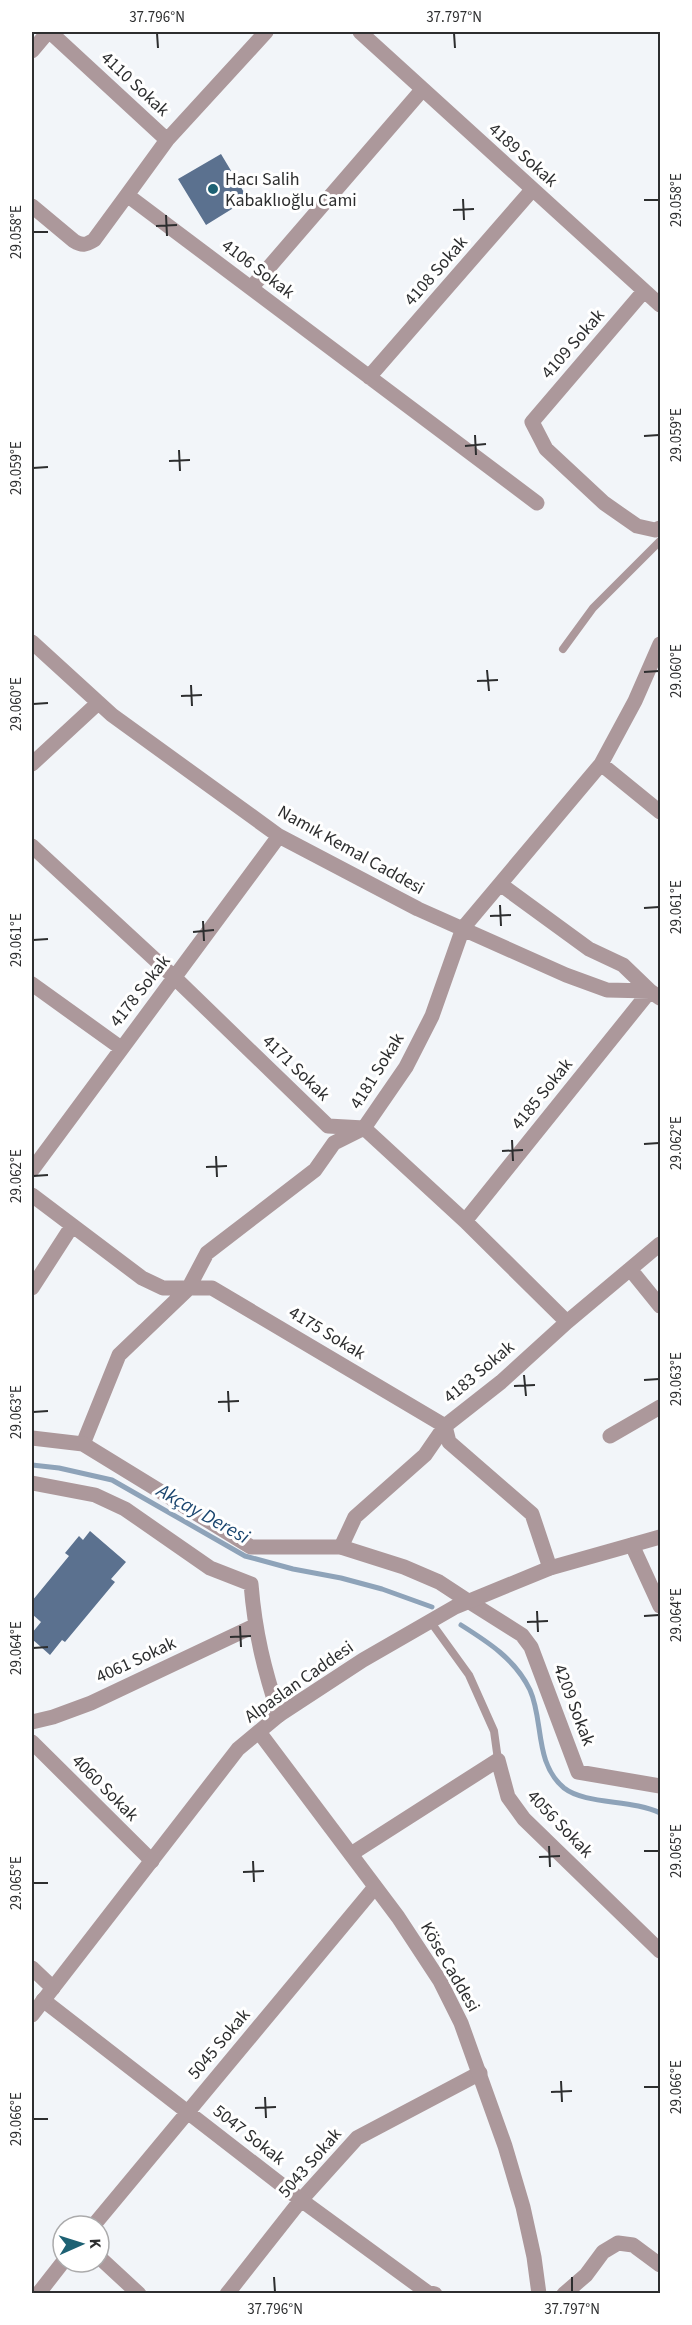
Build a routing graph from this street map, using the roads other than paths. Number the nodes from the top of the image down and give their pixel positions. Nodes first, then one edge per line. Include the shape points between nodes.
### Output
1 (49, 32) edge
2 (266, 32) edge
3 (360, 32) edge
4 (32, 51) edge
5 (422, 90) junction
6 (167, 140) junction
7 (532, 190) junction
8 (127, 195) junction
9 (32, 207) edge
10 (251, 288) junction
11 (644, 291) junction
12 (660, 305) edge
13 (369, 376) junction
14 (537, 503) dead end
15 (660, 528) edge
16 (660, 541) edge
17 (32, 642) edge
18 (660, 644) edge
19 (563, 649) dead end
20 (98, 703) junction
21 (32, 764) edge
22 (601, 764) junction
23 (660, 812) edge
24 (279, 836) junction
25 (32, 846) edge
26 (500, 884) junction
27 (464, 928) junction
28 (175, 978) junction
29 (32, 984) edge
30 (656, 995) edge
31 (121, 1048) junction
32 (364, 1128) junction
33 (32, 1170) edge
34 (32, 1195) edge
35 (465, 1221) junction
36 (72, 1226) junction
37 (660, 1244) edge
38 (630, 1269) junction
39 (32, 1288) edge
40 (188, 1289) junction
41 (660, 1306) edge
42 (567, 1322) junction
43 (660, 1407) edge
44 (445, 1425) junction
45 (610, 1436) dead end
46 (32, 1438) edge
47 (83, 1444) junction
48 (32, 1484) edge
49 (660, 1537) edge
50 (632, 1545) junction
51 (341, 1546) junction
52 (550, 1568) junction
53 (468, 1601) junction
54 (660, 1606) edge
55 (430, 1621) junction
56 (254, 1626) junction
57 (279, 1715) junction
58 (32, 1722) edge
59 (259, 1731) junction
60 (32, 1742) edge
61 (498, 1760) junction
62 (660, 1786) edge
63 (351, 1854) junction
64 (152, 1860) junction
65 (375, 1887) junction
66 (660, 1951) edge
67 (32, 1968) edge
68 (48, 1994) junction
69 (32, 2015) edge
70 (480, 2073) junction
71 (188, 2111) junction
72 (301, 2200) junction
73 (103, 2214) edge
74 (660, 2265) edge
75 (111, 2268) edge
76 (54, 2274) edge
77 (429, 2293) edge
78 (38, 2294) edge
79 (139, 2294) edge
80 (227, 2294) edge
81 (539, 2294) edge
82 (564, 2294) edge

1 - 4 street
1 - 6 street, 4110 Sokak
2 - 6 street
3 - 5 street, 4189 Sokak
5 - 7 street, 4189 Sokak
5 - 10 street
6 - 8 street
7 - 11 street, 4189 Sokak
7 - 13 street, 4108 Sokak
8 - 9 street via 87,245 74,241
8 - 10 street, 4106 Sokak
10 - 13 street, 4106 Sokak
11 - 12 street, 4189 Sokak
11 - 15 street, 4109 Sokak via 532,422 546,449 604,503 637,526
13 - 14 street, 4106 Sokak
16 - 19 lane via 593,608
17 - 20 street, Namık Kemal Caddesi
18 - 22 street, 4181 Sokak
20 - 21 street
20 - 24 street, Namık Kemal Caddesi
22 - 23 street
22 - 26 street, 4181 Sokak
24 - 27 street, Namık Kemal Caddesi via 418,909
24 - 28 street, 4178 Sokak
25 - 28 street, 4171 Sokak
26 - 27 street, 4181 Sokak
26 - 30 street via 589,949 623,965
27 - 30 street, Namık Kemal Caddesi via 607,990
27 - 32 street, 4181 Sokak via 432,1017 406,1067
28 - 31 street, 4178 Sokak
28 - 32 street, 4171 Sokak via 328,1126
29 - 31 street
30 - 35 street, 4185 Sokak
31 - 33 street, 4178 Sokak
32 - 35 street
32 - 40 street, 4181 Sokak via 334,1143 315,1170 207,1253
34 - 36 street, 4175 Sokak
35 - 42 street
36 - 39 street
36 - 40 street, 4175 Sokak via 142,1278 164,1288
37 - 38 street, 4183 Sokak
38 - 41 street
38 - 42 street, 4183 Sokak
40 - 44 street, 4175 Sokak via 212,1288
40 - 47 street, 4181 Sokak via 119,1355
42 - 44 street, 4183 Sokak via 501,1382
43 - 45 street
44 - 51 street, 4183 Sokak via 425,1455 355,1517
44 - 52 street via 448,1442 532,1514
46 - 47 street
47 - 51 street via 251,1547
48 - 56 street via 95,1496 125,1509 210,1568 251,1584
49 - 50 street, Alpaslan Caddesi
50 - 52 street, Alpaslan Caddesi
50 - 54 street
51 - 53 street via 439,1582
52 - 53 street, Alpaslan Caddesi
53 - 55 street, Alpaslan Caddesi
53 - 62 street, 4209 Sokak via 522,1635 531,1647 579,1772
55 - 57 street, Alpaslan Caddesi
55 - 61 lane via 469,1676 494,1731
56 - 57 street via 262,1666
56 - 58 street, 4061 Sokak via 91,1703
57 - 59 street, Alpaslan Caddesi
59 - 63 street, Köse Caddesi
59 - 64 street, Alpaslan Caddesi via 238,1749
60 - 64 street, 4060 Sokak
61 - 63 street
61 - 66 street, 4056 Sokak via 508,1797 524,1819
63 - 65 street, Köse Caddesi
64 - 68 street, Alpaslan Caddesi
65 - 70 street, Köse Caddesi via 440,1981
65 - 71 street, 5045 Sokak
67 - 68 street, 5047 Sokak
68 - 69 street, Alpaslan Caddesi
68 - 71 street, 5047 Sokak
70 - 72 street, 5043 Sokak via 357,2138
70 - 81 street, Köse Caddesi via 522,2207
71 - 72 street, 5047 Sokak
71 - 73 street, 5045 Sokak
72 - 77 street, 5047 Sokak
72 - 80 street, 5043 Sokak
74 - 82 street via 633,2245 618,2243 603,2252
75 - 79 street
76 - 78 street

